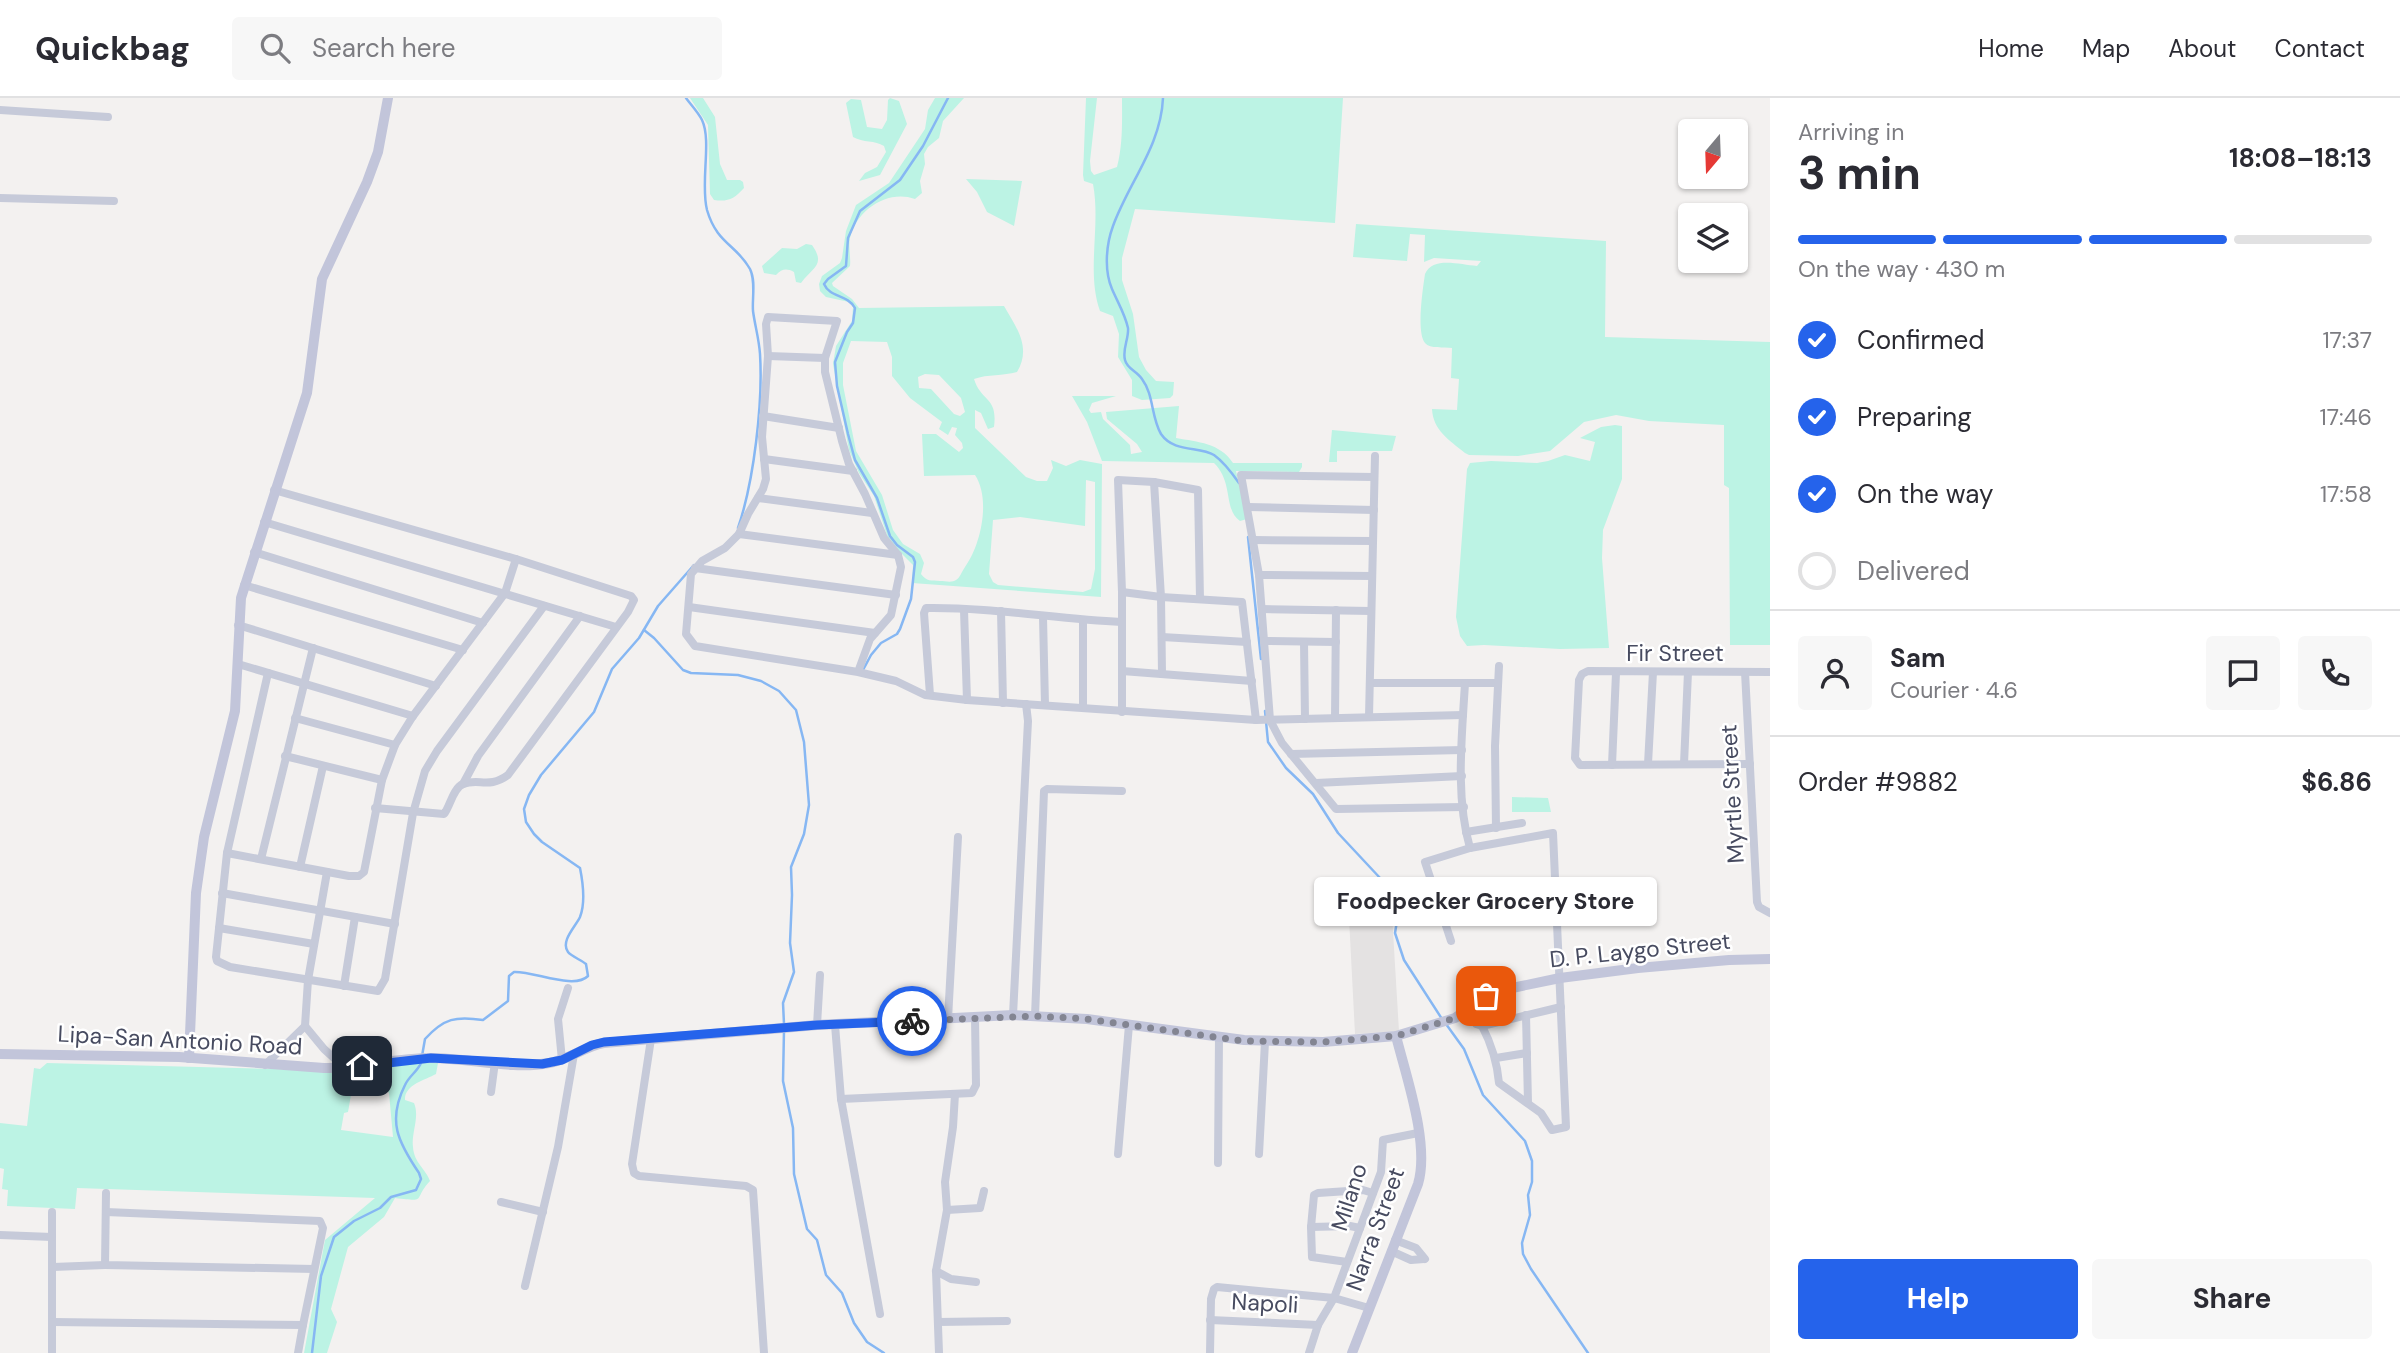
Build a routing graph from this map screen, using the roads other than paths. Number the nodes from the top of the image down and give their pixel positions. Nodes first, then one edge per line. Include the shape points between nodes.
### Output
1 (388, 98) edge
2 (0, 110) edge
3 (108, 117) dead end
4 (0, 198) edge
5 (114, 201) dead end
6 (768, 356) junction
7 (825, 358) junction
8 (763, 416) junction
9 (839, 428) junction
10 (1375, 456) dead end
11 (764, 458) junction
12 (853, 471) junction
13 (1374, 477) junction
14 (1154, 482) junction
15 (274, 490) junction
16 (758, 498) junction
17 (1248, 507) junction
18 (1374, 510) junction
19 (872, 513) junction
20 (264, 522) junction
21 (739, 534) junction
22 (1254, 540) junction
23 (1373, 541) junction
24 (254, 552) junction
25 (898, 555) junction
26 (516, 559) junction
27 (695, 568) junction
28 (1259, 575) junction
29 (1372, 576) junction
30 (244, 585) junction
31 (1122, 592) junction
32 (505, 593) junction
33 (896, 596) junction
34 (1161, 597) junction
35 (1200, 599) junction
36 (544, 606) junction
37 (689, 607) junction
38 (1262, 609) junction
39 (964, 610) junction
40 (1336, 610) junction
41 (1001, 611) junction
42 (1371, 611) junction
43 (580, 616) junction
44 (1043, 617) junction
45 (1083, 620) junction
46 (1121, 622) junction
47 (483, 623) junction
48 (238, 625) junction
49 (616, 628) junction
50 (875, 633) junction
51 (1162, 636) junction
52 (1265, 641) junction
53 (1247, 642) junction
54 (1304, 642) junction
55 (1336, 642) junction
56 (313, 648) junction
57 (463, 650) junction
58 (238, 664) junction
59 (1499, 666) dead end
60 (1122, 671) junction
61 (1770, 671) edge
62 (858, 672) junction
63 (1653, 672) junction
64 (1688, 672) junction
65 (1745, 672) junction
66 (268, 673) junction
67 (1616, 673) junction
68 (1162, 674) junction
69 (1252, 681) junction
70 (1370, 682) junction
71 (303, 683) junction
72 (1465, 683) junction
73 (1497, 683) junction
74 (436, 686) junction
75 (930, 695) junction
76 (967, 700) junction
77 (1003, 703) junction
78 (1026, 704) junction
79 (1045, 705) junction
80 (1083, 707) junction
81 (1122, 712) junction
82 (1463, 715) junction
83 (413, 716) junction
84 (1369, 717) junction
85 (295, 718) junction
86 (1335, 718) junction
87 (1305, 719) junction
88 (1263, 720) junction
89 (395, 745) junction
90 (1462, 750) junction
91 (1291, 754) junction
92 (285, 756) junction
93 (1648, 764) junction
94 (1684, 764) junction
95 (1750, 764) junction
96 (1612, 765) junction
97 (323, 766) junction
98 (1462, 776) junction
99 (382, 780) junction
100 (1316, 783) junction
101 (463, 784) junction
102 (1122, 791) dead end
103 (1464, 807) junction
104 (375, 808) junction
105 (413, 813) junction
106 (1522, 823) dead end
107 (1496, 828) junction
108 (1466, 832) junction
109 (958, 837) dead end
110 (1470, 848) junction
111 (227, 853) junction
112 (261, 859) junction
113 (300, 867) junction
114 (327, 872) junction
115 (222, 894) junction
116 (319, 910) junction
117 (1767, 912) edge
118 (355, 917) junction
119 (395, 923) junction
120 (219, 928) junction
121 (1451, 941) dead end
122 (314, 944) junction
123 (1770, 959) edge
124 (820, 975) dead end
125 (1560, 978) junction
126 (308, 980) junction
127 (344, 986) junction
128 (568, 988) dead end
129 (1561, 1007) junction
130 (1466, 1010) junction
131 (1013, 1015) junction
132 (1526, 1015) junction
133 (1035, 1016) junction
134 (975, 1017) junction
135 (948, 1019) junction
136 (1439, 1023) joint
137 (817, 1025) junction
138 (835, 1025) junction
139 (1129, 1025) junction
140 (305, 1026) junction
141 (1482, 1026) junction
142 (1396, 1036) junction
143 (1219, 1037) junction
144 (651, 1039) junction
145 (1265, 1042) junction
146 (1527, 1053) junction
147 (0, 1054) edge
148 (574, 1054) junction
149 (189, 1058) junction
150 (1496, 1059) junction
151 (562, 1060) junction
152 (495, 1062) junction
153 (265, 1065) junction
154 (345, 1068) junction
155 (491, 1092) dead end
156 (955, 1094) junction
157 (841, 1099) junction
158 (1528, 1102) junction
159 (1418, 1133) junction
160 (1118, 1154) dead end
161 (1259, 1154) dead end
162 (1218, 1163) dead end
163 (984, 1191) dead end
164 (106, 1193) dead end
165 (1373, 1193) junction
166 (501, 1202) dead end
167 (947, 1210) junction
168 (52, 1212) dead end
169 (106, 1212) junction
170 (542, 1212) junction
171 (1311, 1227) junction
172 (1360, 1228) junction
173 (0, 1235) edge
174 (52, 1237) junction
175 (1395, 1240) junction
176 (1391, 1251) junction
177 (1347, 1262) junction
178 (105, 1265) junction
179 (53, 1267) junction
180 (314, 1269) junction
181 (936, 1271) junction
182 (976, 1282) dead end
183 (525, 1286) dead end
184 (1334, 1298) junction
185 (1369, 1308) junction
186 (880, 1314) dead end
187 (1210, 1320) junction
188 (1007, 1321) dead end
189 (53, 1322) junction
190 (938, 1322) junction
191 (303, 1325) junction
192 (1318, 1325) junction
193 (52, 1353) edge
194 (298, 1353) edge
195 (764, 1353) edge
196 (939, 1353) edge
197 (1210, 1353) edge
198 (1309, 1353) edge
199 (1352, 1353) edge

1 - 15 main road via 371,172 322,279 307,393
2 - 3 street
4 - 5 street
6 - 7 street
6 - 7 street via 768,317 835,320
6 - 8 street
7 - 9 street
8 - 9 street
8 - 11 street
9 - 12 street
10 - 13 street
11 - 12 street
11 - 16 street via 766,479
12 - 19 street
13 - 17 street via 1241,475
13 - 18 street
14 - 31 street via 1117,481
14 - 34 street
14 - 35 street via 1198,491
15 - 20 main road
15 - 26 street
16 - 19 street
16 - 21 street
17 - 18 street
17 - 22 street
18 - 23 street
19 - 25 street
20 - 24 main road
20 - 32 street
21 - 25 street
21 - 27 street
22 - 23 street
22 - 28 street
23 - 29 street
24 - 30 main road
24 - 47 street
25 - 33 street via 901,572
26 - 32 street
26 - 49 street via 631,596 632,606
27 - 33 street
27 - 37 street via 689,579
28 - 29 street
28 - 38 street
29 - 42 street
30 - 48 main road
30 - 57 street
31 - 34 street
31 - 46 street
32 - 36 street
32 - 47 street
33 - 50 street via 891,615
34 - 35 street
34 - 51 street
35 - 53 street via 1242,602
36 - 43 street
36 - 105 street via 430,761
37 - 50 street
37 - 62 street via 686,634 695,646
38 - 40 street
38 - 52 street
39 - 41 street
39 - 75 street via 924,610
39 - 76 street
40 - 42 street
40 - 55 street
41 - 44 street
41 - 77 street
42 - 70 street
43 - 49 street
43 - 101 street via 478,756
44 - 45 street
44 - 79 street
45 - 46 street
45 - 80 street
46 - 60 street
47 - 57 street
48 - 56 street
48 - 58 main road
49 - 101 street via 508,775 499,782
50 - 62 street
51 - 53 street
51 - 68 street
52 - 54 street
52 - 88 street
53 - 69 street
54 - 55 street
54 - 87 street
55 - 86 street
56 - 71 street
56 - 74 street
57 - 74 street
58 - 66 street
58 - 149 main road via 232,730 204,837 196,893
59 - 73 street
60 - 68 street
60 - 81 street
61 - 65 street, Fir Street
62 - 75 street
63 - 64 street, Fir Street
63 - 67 street, Fir Street
63 - 93 street
64 - 65 street, Fir Street
64 - 94 street
65 - 95 street, Myrtle Street
66 - 71 street
66 - 111 street
67 - 96 street
67 - 96 street, Fir Street via 1582,674 1576,731 1577,763
68 - 69 street
69 - 88 street
70 - 72 street
70 - 84 street
71 - 83 street
71 - 85 street
72 - 73 street
72 - 82 street
73 - 107 street
74 - 83 street
75 - 76 street
76 - 77 street
77 - 78 street
78 - 79 street
78 - 131 street
79 - 80 street
80 - 81 street
81 - 88 street
82 - 84 street
82 - 90 street
83 - 89 street
84 - 86 street
85 - 89 street
85 - 92 street
86 - 87 street
87 - 88 street
88 - 91 street
89 - 99 street
90 - 91 street
90 - 98 street
91 - 100 street
92 - 97 street
92 - 112 street
93 - 94 street
93 - 96 street
94 - 95 street
95 - 117 street, Myrtle Street via 1757,902
97 - 99 street
97 - 113 street
98 - 100 street
98 - 103 street
99 - 104 street
100 - 103 street via 1329,804 1341,810
101 - 105 street via 444,814
102 - 133 street via 1044,792
103 - 108 street
104 - 105 street
104 - 114 street via 364,872 359,876
105 - 119 street
106 - 107 street
107 - 108 street
108 - 110 street
109 - 135 street
110 - 121 street via 1425,862
110 - 125 street via 1553,833
111 - 112 street
111 - 115 street
112 - 113 street
113 - 114 street
114 - 116 street
115 - 116 street
115 - 120 street
116 - 118 street
116 - 122 street
118 - 119 street
118 - 127 street
119 - 127 street via 382,986 372,992
120 - 122 street
120 - 126 street via 216,957 223,965
122 - 126 street
123 - 125 main road, D. P. Laygo Street
124 - 137 street
125 - 129 street
125 - 130 main road, D. P. Laygo Street via 1486,996
126 - 127 street
126 - 140 street
128 - 151 street via 558,1018
129 - 132 street
129 - 158 street via 1566,1127 1552,1130
130 - 136 main road, D. P. Laygo Street
130 - 141 street
131 - 133 main road, Lipa-San Antonio Road
131 - 134 main road, Lipa-San Antonio Road
132 - 141 street
132 - 146 street
133 - 139 main road, Lipa-San Antonio Road
134 - 135 main road, Lipa-San Antonio Road
134 - 156 street via 976,1084 972,1093
135 - 138 main road, Lipa-San Antonio Road
136 - 142 main road, Lipa-San Antonio Road
137 - 138 main road, Lipa-San Antonio Road
137 - 144 main road, Lipa-San Antonio Road
138 - 157 street
139 - 143 main road, Lipa-San Antonio Road
139 - 160 street
140 - 153 street
140 - 154 street
141 - 150 street
142 - 145 main road, Lipa-San Antonio Road
142 - 159 main road, Narra Street
143 - 145 main road, Lipa-San Antonio Road
143 - 162 street
144 - 148 main road, Lipa-San Antonio Road via 598,1044
144 - 195 street via 633,1169 639,1176 753,1190
145 - 161 street
146 - 150 street
146 - 158 street
147 - 149 main road, Lipa-San Antonio Road
148 - 151 main road, Lipa-San Antonio Road
148 - 170 street
149 - 153 main road, Lipa-San Antonio Road
150 - 158 street via 1499,1083
151 - 152 main road, Lipa-San Antonio Road
152 - 154 main road, Lipa-San Antonio Road via 431,1058
152 - 155 street
153 - 154 main road, Lipa-San Antonio Road
156 - 157 street
156 - 167 street via 945,1182
157 - 186 street
159 - 165 street, Milano via 1383,1140 1381,1172
159 - 175 main road, Narra Street via 1420,1176
163 - 167 street via 980,1208
164 - 169 street
165 - 171 street via 1318,1193 1312,1200
165 - 172 street, Milano
166 - 170 street
167 - 181 street
168 - 174 street
169 - 178 street
169 - 180 street via 317,1220 323,1228
170 - 183 street
171 - 172 street
171 - 177 street via 1312,1257
172 - 177 street, Milano
173 - 174 street
174 - 179 street
175 - 176 main road, Narra Street
175 - 176 street via 1416,1248 1425,1259
176 - 185 main road, Narra Street
177 - 184 street, Milano
178 - 179 street
178 - 180 street
179 - 189 street
180 - 191 street
181 - 182 street via 951,1279
181 - 190 street
184 - 185 street
184 - 187 street via 1217,1287
184 - 192 street, Milano
185 - 199 main road, Narra Street
187 - 192 street, Napoli
187 - 197 street
188 - 190 street
189 - 191 street
189 - 193 street
190 - 196 street
191 - 194 street
192 - 198 street, Milano

